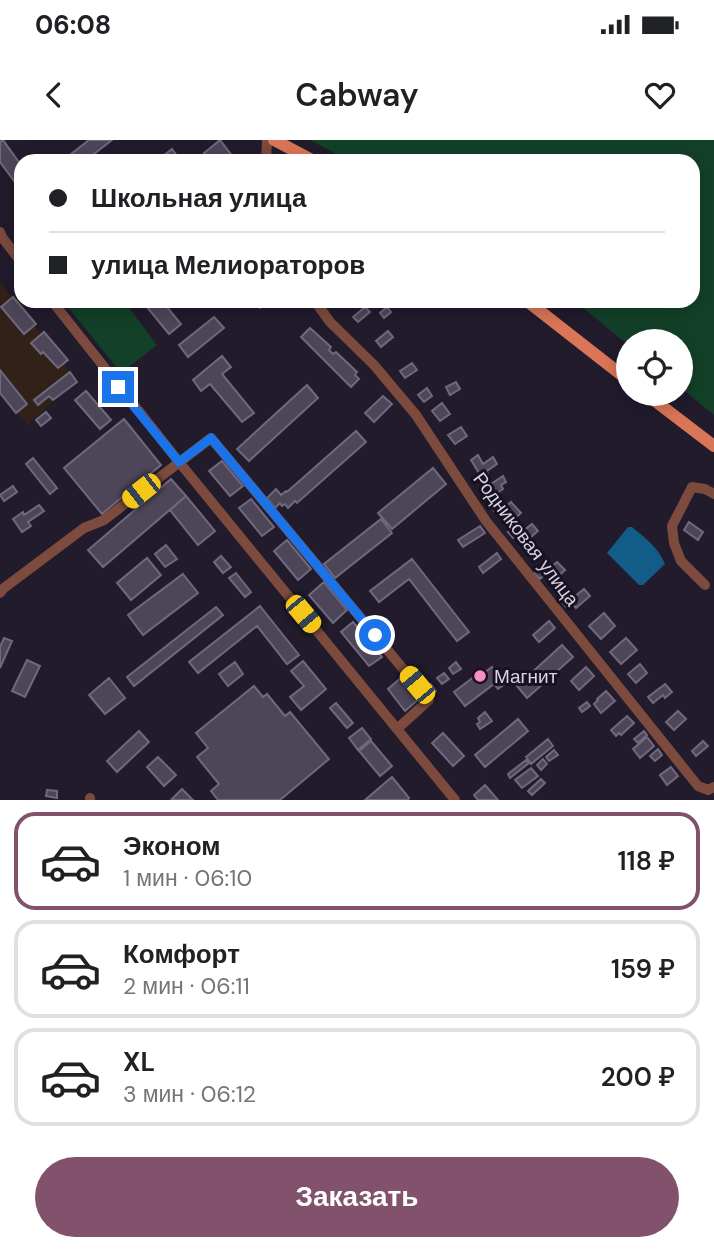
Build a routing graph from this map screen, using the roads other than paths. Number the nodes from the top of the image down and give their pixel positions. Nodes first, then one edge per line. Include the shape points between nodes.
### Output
1 (274, 140) edge
2 (301, 154) edge
3 (0, 232) edge
4 (14, 253) edge
5 (57, 308) edge
6 (320, 308) edge
7 (536, 308) edge
8 (616, 371) edge
9 (662, 406) edge
10 (714, 446) edge
11 (179, 462) junction
12 (714, 494) edge
13 (705, 585) dead end
14 (0, 593) edge
15 (397, 729) junction
16 (712, 791) edge
17 (455, 800) edge

1 - 2 main road
3 - 4 street
5 - 11 street
6 - 16 street, Родниковая улица via 416,415 494,531 698,786
7 - 8 main road
9 - 10 main road
11 - 14 street
11 - 15 street
11 - 15 street via 211,438 429,700
12 - 13 street via 692,486 672,526 681,561
15 - 17 street

